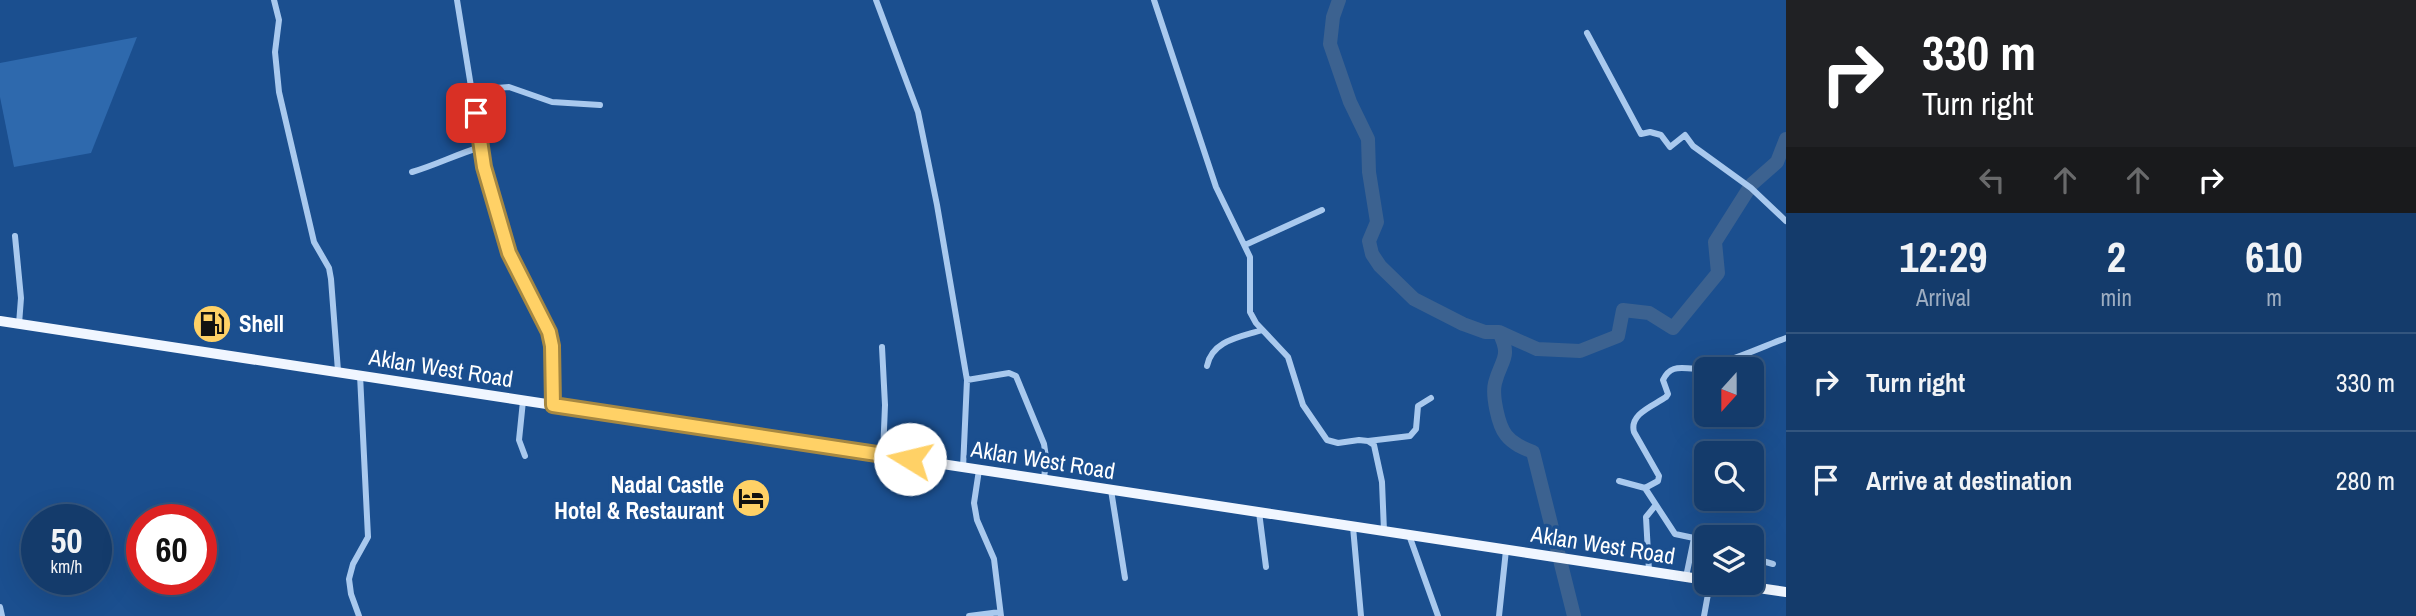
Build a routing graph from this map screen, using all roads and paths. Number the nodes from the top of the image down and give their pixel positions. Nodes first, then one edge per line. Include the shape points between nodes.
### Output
1 (274, 0) edge
2 (457, 0) edge
3 (876, 0) edge
4 (1154, 0) edge
5 (1587, 33) dead end
6 (472, 90) junction
7 (600, 105) dead end
8 (481, 147) junction
9 (412, 172) dead end
10 (1322, 210) dead end
11 (1786, 221) edge
12 (15, 236) dead end
13 (1245, 244) junction
14 (0, 321) edge
15 (19, 324) junction
16 (1262, 330) junction
17 (1786, 338) edge
18 (881, 347) dead end
19 (1207, 366) dead end
20 (338, 371) junction
21 (360, 375) junction
22 (967, 380) junction
23 (1431, 398) dead end
24 (523, 401) junction
25 (553, 405) junction
26 (1368, 441) junction
27 (883, 455) junction
28 (524, 456) dead end
29 (962, 468) junction
30 (979, 470) junction
31 (1044, 480) junction
32 (1619, 481) dead end
33 (1645, 488) junction
34 (1111, 490) junction
35 (1655, 506) junction
36 (1259, 512) junction
37 (1353, 527) junction
38 (1384, 531) junction
39 (1409, 535) junction
40 (1694, 538) joint
41 (1506, 550) junction
42 (1764, 561) edge
43 (1773, 564) dead end
44 (1266, 567) dead end
45 (1649, 571) junction
46 (1686, 577) junction
47 (1125, 578) dead end
48 (1694, 578) edge
49 (1764, 589) edge
50 (1786, 592) edge
51 (1706, 595) edge
52 (0, 607) edge
53 (1001, 614) edge
54 (2, 616) edge
55 (359, 616) edge
56 (969, 616) edge
57 (1361, 616) edge
58 (1438, 616) edge
59 (1499, 616) edge
60 (1704, 616) edge

1 - 20 street via 279,20 275,52 279,92 314,242 329,268
2 - 6 street
3 - 22 street via 918,112
4 - 13 street via 1216,187
5 - 11 street via 1641,134 1661,135 1670,147 1685,135
6 - 7 street via 509,87 552,102
6 - 8 street
8 - 9 street
8 - 25 street via 509,253 549,332
10 - 13 street
12 - 15 street
13 - 16 street via 1250,257 1250,312
14 - 15 main road, Aklan West Road
15 - 20 main road, Aklan West Road
16 - 19 street via 1222,344 1209,355
16 - 26 street via 1288,357 1303,405 1327,440
17 - 33 street via 1708,366 1676,367 1666,374 1663,380 1668,394 1634,418 1632,425 1660,476
18 - 27 street
20 - 21 main road, Aklan West Road
21 - 24 main road, Aklan West Road
21 - 55 street via 368,537 349,579
22 - 29 street
22 - 31 street via 1009,373 1016,376 1044,444
23 - 26 street via 1418,406 1416,429 1410,436
24 - 25 main road, Aklan West Road
24 - 28 street via 519,440
25 - 27 main road, Aklan West Road
26 - 38 street via 1374,445 1382,482
27 - 29 main road, Aklan West Road
29 - 30 main road, Aklan West Road
30 - 31 main road, Aklan West Road
30 - 53 street via 974,503 994,559
31 - 34 main road, Aklan West Road
32 - 33 street
33 - 35 street
34 - 36 main road, Aklan West Road
34 - 47 street
35 - 40 street via 1675,534
35 - 45 street via 1646,517
36 - 37 main road, Aklan West Road
36 - 44 street
37 - 38 main road, Aklan West Road
37 - 57 street
38 - 39 main road, Aklan West Road
39 - 41 main road, Aklan West Road
39 - 58 street
40 - 46 street
41 - 45 main road, Aklan West Road
41 - 59 street
42 - 43 street
45 - 46 main road, Aklan West Road
46 - 48 main road, Aklan West Road
49 - 50 main road
51 - 60 street
52 - 54 street
53 - 56 street

